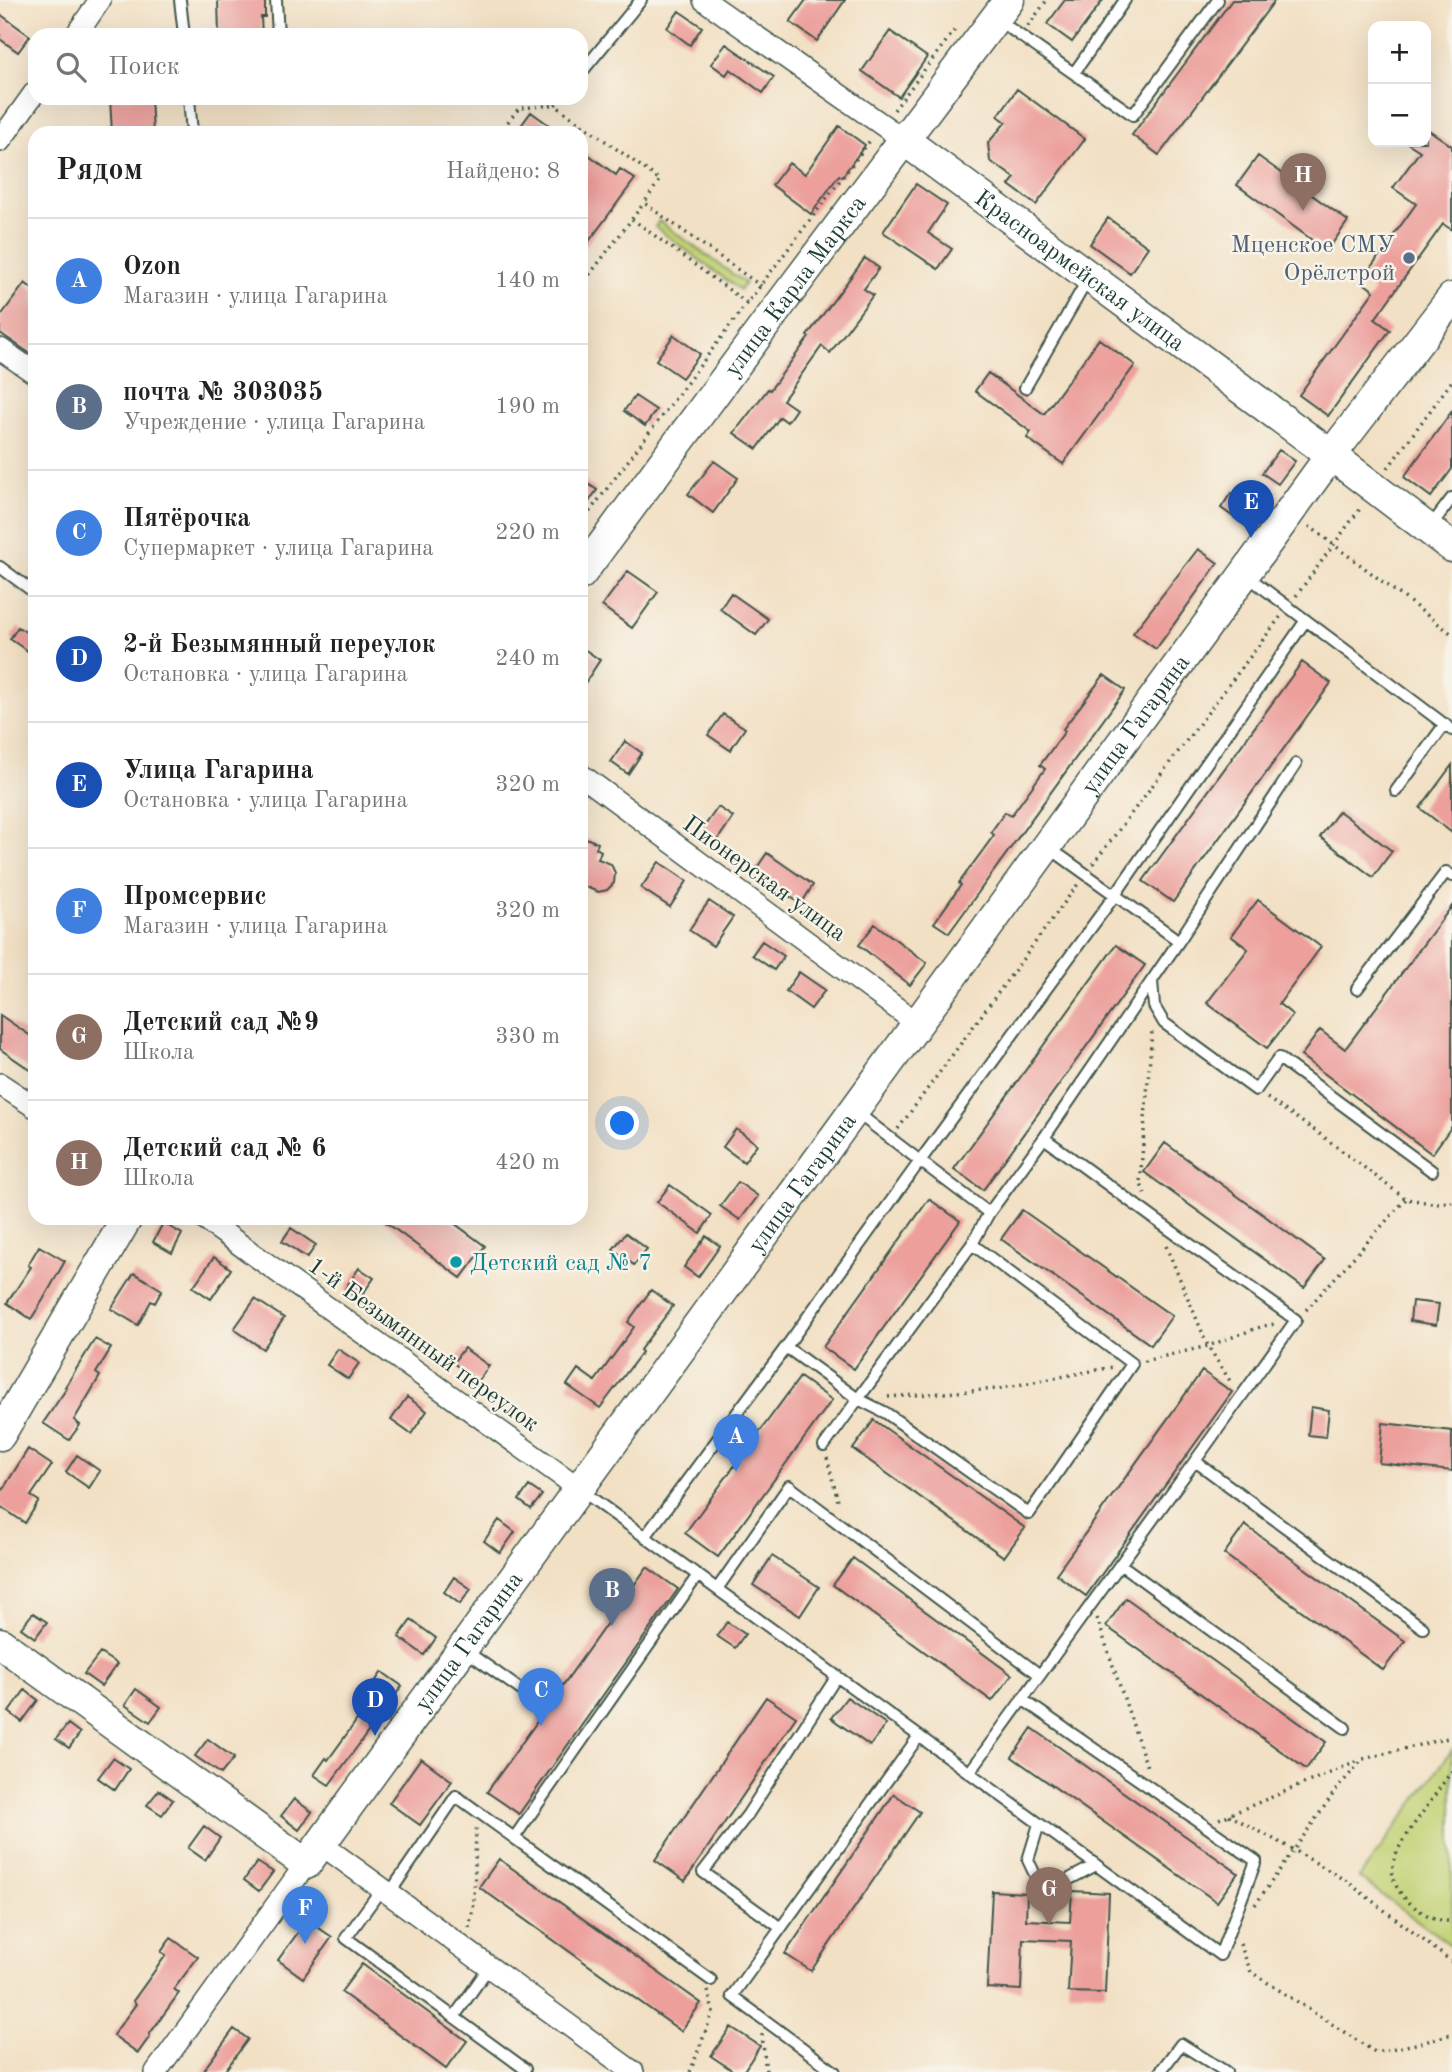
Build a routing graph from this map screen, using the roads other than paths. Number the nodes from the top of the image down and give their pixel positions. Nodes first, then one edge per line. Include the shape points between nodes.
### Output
1 (100, 0) edge
2 (180, 0) edge
3 (276, 0) edge
4 (641, 0) edge
5 (704, 0) edge
6 (1125, 0) edge
7 (1218, 0) edge
8 (1002, 9) edge
9 (81, 28) edge
10 (183, 28) edge
11 (278, 28) edge
12 (588, 64) edge
13 (1074, 73) junction
14 (28, 102) edge
15 (190, 105) edge
16 (192, 126) edge
17 (893, 132) junction
18 (0, 141) edge
19 (1090, 277) junction
20 (1452, 298) edge
21 (0, 349) edge
22 (28, 368) edge
23 (1026, 387) dead end
24 (1331, 455) junction
25 (1452, 498) edge
26 (1440, 538) edge
27 (588, 564) edge
28 (0, 567) edge
29 (1245, 575) junction
30 (28, 588) edge
31 (1306, 620) junction
32 (1448, 727) edge
33 (1296, 764) dead end
34 (588, 780) edge
35 (1396, 791) dead end
36 (1047, 846) junction
37 (1452, 876) edge
38 (1115, 895) junction
39 (1179, 941) junction
40 (1152, 981) junction
41 (1357, 989) dead end
42 (918, 1024) junction
43 (0, 1084) edge
44 (28, 1102) edge
45 (854, 1111) junction
46 (1044, 1138) junction
47 (920, 1161) junction
48 (1432, 1171) dead end
49 (989, 1213) junction
50 (123, 1225) edge
51 (213, 1225) edge
52 (972, 1244) junction
53 (786, 1347) junction
54 (858, 1399) junction
55 (0, 1435) edge
56 (824, 1446) road end
57 (1195, 1461) junction
58 (580, 1489) junction
59 (645, 1537) junction
60 (1120, 1564) junction
61 (698, 1575) junction
62 (717, 1589) junction
63 (1423, 1628) dead end
64 (0, 1643) edge
65 (463, 1649) junction
66 (1040, 1675) junction
67 (837, 1676) junction
68 (522, 1690) dead end
69 (1022, 1699) junction
70 (1345, 1728) dead end
71 (919, 1736) junction
72 (969, 1773) junction
73 (1039, 1824) junction
74 (514, 1838) junction
75 (314, 1854) junction
76 (1096, 1865) junction
77 (385, 1891) junction
78 (781, 1928) junction
79 (489, 1968) junction
80 (708, 1978) road end
81 (454, 2017) junction
82 (525, 2069) dead end
83 (156, 2072) edge
84 (633, 2072) edge
85 (835, 2072) edge
86 (1160, 2072) edge
87 (1226, 2072) edge

1 - 9 street
2 - 10 lane
3 - 11 lane
4 - 12 lane
5 - 17 street, Красноармейская улица
6 - 13 lane
7 - 13 lane via 1133,115
8 - 13 lane via 1021,36
8 - 17 main road, улица Карла Маркса
14 - 18 street
15 - 16 lane
17 - 19 main road, Красноармейская улица
17 - 27 main road, улица Карла Маркса via 782,302
19 - 23 lane
19 - 24 main road, Красноармейская улица
20 - 24 main road, улица Гагарина
21 - 22 street
24 - 26 main road, Красноармейская улица
24 - 29 main road, улица Гагарина
25 - 26 lane
28 - 30 lane
29 - 31 lane
29 - 36 main road, улица Гагарина
31 - 32 lane
31 - 38 lane
32 - 35 lane
33 - 39 lane
34 - 42 street, Пионерская улица
36 - 38 lane
36 - 42 main road, улица Гагарина
37 - 41 lane via 1446,872
38 - 39 lane
38 - 47 lane
39 - 40 lane
40 - 46 lane
40 - 48 lane via 1154,1006 1164,1023 1256,1090 1279,1058
42 - 45 main road, улица Гагарина
43 - 44 street
45 - 47 lane
45 - 58 main road, улица Гагарина
46 - 49 lane
46 - 57 lane via 1296,1320
47 - 49 lane
47 - 53 lane
49 - 52 lane
50 - 55 main road
51 - 58 street, 1-й Безымянный переулок
52 - 54 lane
52 - 54 lane via 1132,1364 1029,1514 886,1413
53 - 54 lane
53 - 59 lane
54 - 56 lane
57 - 60 lane
57 - 63 lane
58 - 59 lane
58 - 65 main road, улица Гагарина
59 - 61 lane
60 - 66 lane
60 - 70 lane
61 - 62 lane
61 - 74 lane
62 - 66 lane via 789,1486
62 - 67 lane
64 - 75 main road
65 - 68 lane
65 - 75 main road, улица Гагарина
66 - 69 lane
67 - 71 lane
67 - 78 lane via 748,1814 703,1872
69 - 72 lane
69 - 76 lane via 1256,1861 1220,1955
71 - 72 lane
71 - 78 lane
72 - 73 lane
73 - 76 lane
73 - 76 lane via 1028,1860 1037,1879 1060,1884
74 - 77 lane via 456,1796
74 - 80 lane
75 - 77 street
75 - 83 street, улица Гагарина
77 - 79 street
77 - 81 lane via 346,1938
78 - 85 lane via 732,1996
79 - 81 lane
79 - 84 street
81 - 82 lane
86 - 87 lane via 1181,2044

